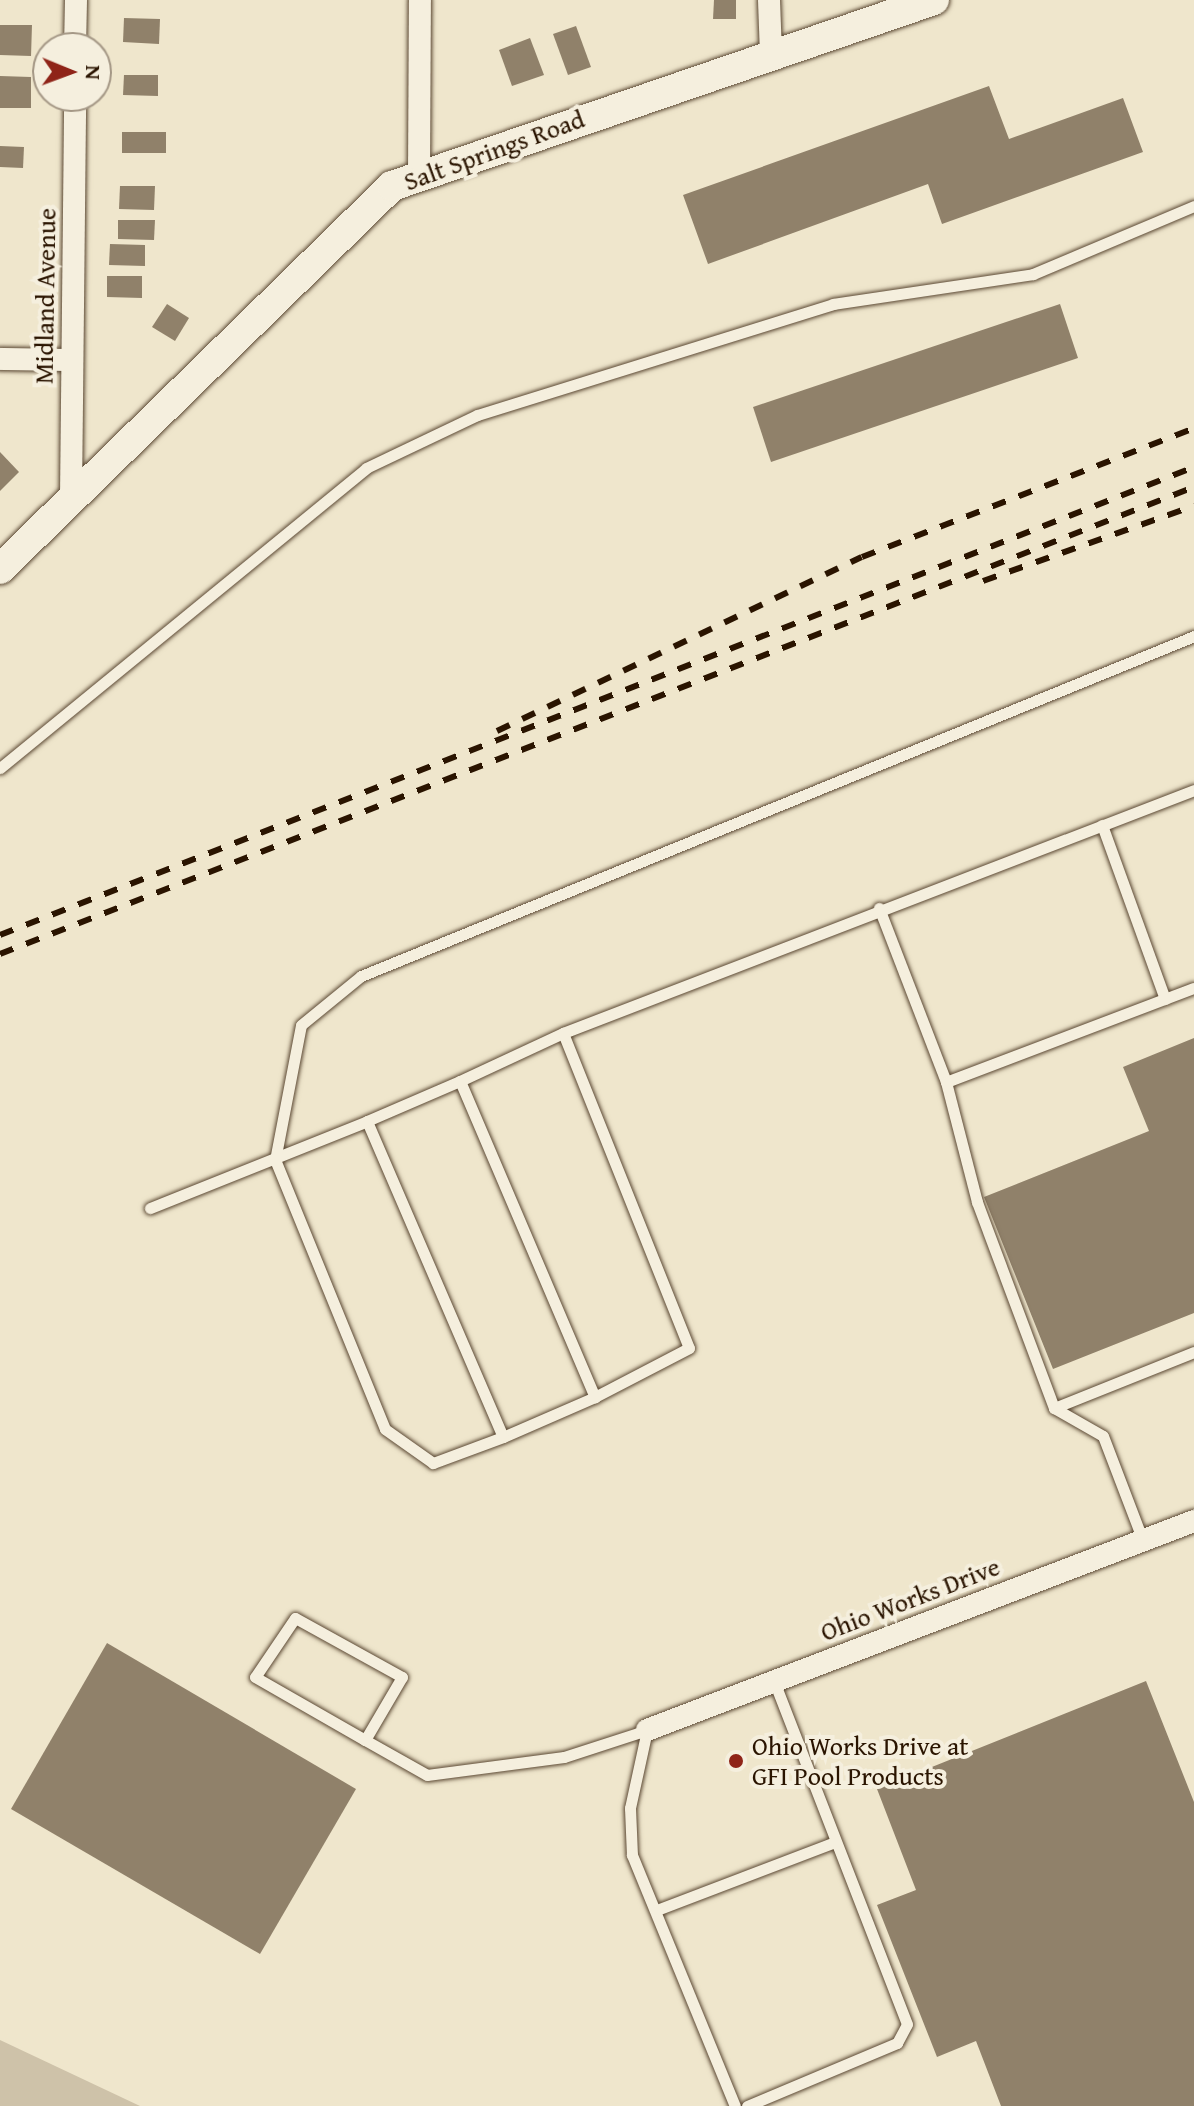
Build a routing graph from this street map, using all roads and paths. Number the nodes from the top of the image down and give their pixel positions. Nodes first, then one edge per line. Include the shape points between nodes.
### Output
1 (76, 0) edge
2 (420, 0) edge
3 (769, 0) edge
4 (934, 0) edge
5 (75, 32) edge
6 (771, 55) junction
7 (75, 112) edge
8 (419, 176) junction
9 (1194, 206) edge
10 (0, 359) edge
11 (72, 360) junction
12 (71, 497) junction
13 (0, 569) edge
14 (1194, 636) edge
15 (0, 768) edge
16 (1194, 790) edge
17 (1102, 825) junction
18 (879, 908) junction
19 (1194, 988) edge
20 (1165, 999) junction
21 (563, 1033) junction
22 (460, 1081) junction
23 (946, 1082) junction
24 (367, 1121) junction
25 (275, 1160) junction
26 (150, 1208) dead end
27 (1194, 1352) edge
28 (595, 1397) junction
29 (1054, 1408) junction
30 (503, 1437) junction
31 (1194, 1521) edge
32 (1143, 1541) junction
33 (774, 1681) junction
34 (647, 1730) junction
35 (365, 1740) junction
36 (835, 1842) junction
37 (657, 1910) junction
38 (735, 2106) edge
39 (747, 2106) edge

1 - 5 street
2 - 8 street
3 - 6 street
4 - 6 street, Salt Springs Road
6 - 8 street, Salt Springs Road
7 - 11 street, Midland Avenue
8 - 12 street, Salt Springs Road via 376,198
9 - 15 lane via 1033,274 833,304 477,415 366,468
10 - 11 street
11 - 12 street, Midland Avenue
12 - 13 street, Salt Springs Road
14 - 25 lane via 361,976 301,1025
16 - 17 lane
17 - 18 lane
17 - 20 lane
18 - 21 lane
18 - 23 lane
19 - 20 lane
20 - 23 lane
21 - 22 lane
21 - 28 lane via 689,1348
22 - 24 lane
22 - 28 lane
23 - 29 lane via 977,1202
24 - 25 lane
24 - 30 lane
25 - 26 lane
25 - 30 lane via 385,1429 433,1463
27 - 29 lane
28 - 30 lane
29 - 32 lane via 1103,1436
31 - 32 street, Ohio Works Drive
32 - 33 street, Ohio Works Drive
33 - 34 street, Ohio Works Drive
33 - 36 lane
34 - 35 lane via 564,1757 427,1775
34 - 37 lane via 630,1808 632,1855
35 - 35 lane via 255,1677 295,1618 402,1677
36 - 37 lane
36 - 39 lane via 907,2024 897,2043
37 - 38 lane

